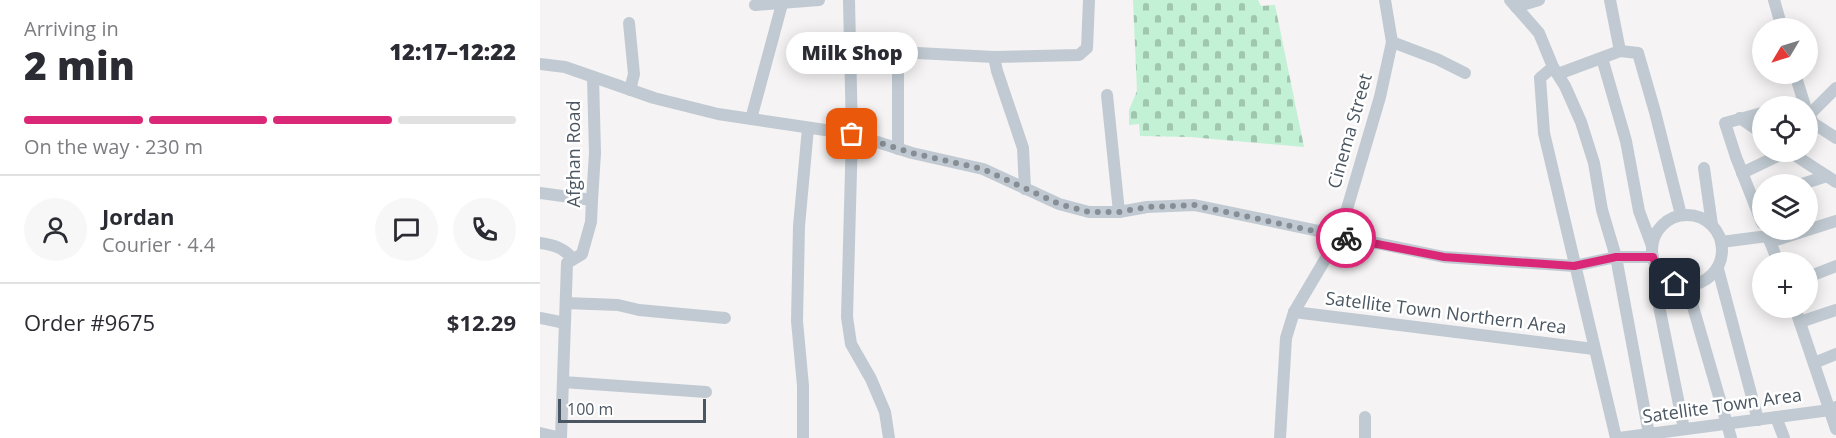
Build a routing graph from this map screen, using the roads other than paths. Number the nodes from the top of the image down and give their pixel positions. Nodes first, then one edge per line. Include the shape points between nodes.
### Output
1 (819, 0) edge
2 (849, 0) edge
3 (1089, 0) edge
4 (1385, 0) edge
5 (1539, 0) edge
6 (1610, 0) edge
7 (1774, 0) edge
8 (782, 4) junction
9 (1513, 4) edge
10 (755, 5) dead end
11 (1779, 18) edge
12 (629, 23) dead end
13 (1392, 42) junction
14 (1620, 51) junction
15 (994, 57) junction
16 (1602, 58) junction
17 (540, 64) edge
18 (1555, 71) junction
19 (1465, 73) dead end
20 (593, 77) junction
21 (1836, 88) edge
22 (630, 90) junction
23 (1107, 95) dead end
24 (1818, 101) edge
25 (1752, 115) edge
26 (1740, 118) junction
27 (751, 119) junction
28 (1818, 126) edge
29 (1752, 127) edge
30 (808, 128) junction
31 (852, 134) junction
32 (1836, 137) edge
33 (898, 149) junction
34 (1767, 162) edge
35 (1804, 162) edge
36 (1704, 168) dead end
37 (1743, 173) junction
38 (1831, 179) edge
39 (1025, 189) junction
40 (1752, 189) edge
41 (540, 192) edge
42 (592, 200) junction
43 (1119, 212) junction
44 (1681, 215) junction
45 (1836, 221) edge
46 (1712, 225) junction
47 (1818, 225) edge
48 (1339, 236) junction
49 (1752, 238) edge
50 (1721, 242) junction
51 (540, 243) edge
52 (1616, 257) junction
53 (1654, 257) junction
54 (573, 259) junction
55 (1574, 266) junction
56 (1836, 266) edge
57 (1718, 269) junction
58 (1818, 273) edge
59 (1687, 286) junction
60 (566, 303) junction
61 (1836, 310) edge
62 (1294, 312) junction
63 (540, 318) edge
64 (725, 318) dead end
65 (1799, 318) edge
66 (1800, 322) junction
67 (565, 323) junction
68 (1594, 349) junction
69 (1836, 354) edge
70 (1814, 363) junction
71 (563, 382) junction
72 (706, 392) dead end
73 (1833, 409) edge
74 (1365, 417) dead end
75 (1776, 417) junction
76 (1758, 420) junction
77 (1726, 424) junction
78 (1836, 429) edge
79 (540, 433) edge
80 (1677, 433) edge
81 (1649, 434) junction
82 (561, 438) edge
83 (803, 438) edge
84 (889, 438) edge
85 (1280, 438) edge
86 (1365, 438) edge
87 (1617, 438) edge
88 (1731, 438) edge
89 (1784, 438) edge

1 - 8 street
2 - 31 street
3 - 15 street via 1087,48 1079,55
4 - 13 street, Cinema Street
5 - 9 street
6 - 14 street
7 - 11 street
8 - 10 street
8 - 27 street
9 - 18 street via 1539,33
12 - 22 street via 634,74
13 - 19 street
13 - 48 street, Cinema Street
14 - 16 street
14 - 44 street via 1638,52
15 - 33 street via 898,52
15 - 39 street via 1023,148
16 - 18 street
16 - 53 street
17 - 20 street via 565,67
18 - 52 street via 1581,122
18 - 55 street via 1540,78 1545,133
20 - 22 street
20 - 42 street, Afghan Road
21 - 24 street
22 - 27 street
23 - 43 street
25 - 26 street
26 - 29 street
26 - 37 street via 1725,123
27 - 30 street
28 - 32 street
30 - 31 street
30 - 83 street via 799,226 797,321
31 - 33 street
31 - 84 street via 848,317 851,344 872,378 885,412
33 - 39 street via 983,169
34 - 37 street
35 - 38 street
36 - 46 street
37 - 40 street
39 - 43 street via 1089,212
41 - 42 street
42 - 54 street, Afghan Road via 591,222 582,254
43 - 48 street via 1194,205
44 - 46 street via 1703,218
44 - 53 street via 1670,219 1655,235
45 - 47 street
46 - 50 street
48 - 55 street via 1444,257
48 - 62 street, Cinema Street
49 - 50 street
50 - 57 street
51 - 54 street via 553,244
52 - 53 street
52 - 55 street
52 - 81 street
53 - 59 street via 1664,277
53 - 80 street
54 - 60 street, Afghan Road via 567,263
55 - 68 street
56 - 58 street
57 - 59 street via 1710,278
57 - 76 street
59 - 77 street
60 - 64 street
60 - 67 street, Afghan Road
61 - 66 street
62 - 68 street, Satellite Town Northern Area
62 - 85 street, Cinema Street via 1286,338
63 - 67 street
65 - 66 street
66 - 70 street
67 - 71 street, Afghan Road
68 - 87 street
69 - 70 street
70 - 73 street
71 - 72 street
71 - 82 street, Afghan Road
73 - 75 street, Satellite Town Area
73 - 78 street
74 - 86 street
75 - 76 street, Satellite Town Area
75 - 89 street
76 - 77 street, Satellite Town Area
77 - 80 street, Satellite Town Area
77 - 88 street
79 - 82 street
80 - 81 street, Satellite Town Area
81 - 87 street, Satellite Town Area

